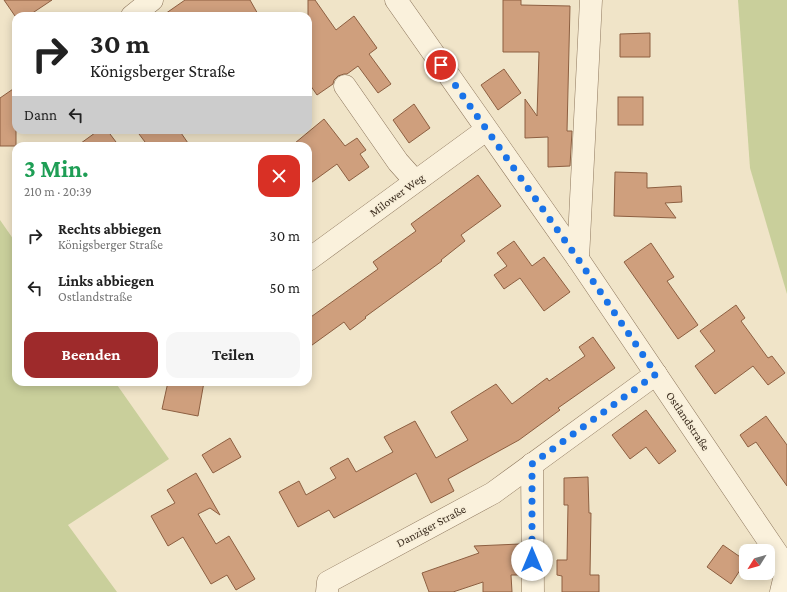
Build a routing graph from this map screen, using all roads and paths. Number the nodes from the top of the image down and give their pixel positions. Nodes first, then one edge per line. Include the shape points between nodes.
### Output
1 (152, 0) edge
2 (396, 0) edge
3 (591, 0) edge
4 (137, 12) edge
5 (345, 86) dead end
6 (486, 130) junction
7 (415, 181) junction
8 (312, 257) edge
9 (578, 259) junction
10 (656, 374) junction
11 (532, 464) junction
12 (787, 568) edge
13 (327, 587) edge
14 (533, 592) edge
15 (781, 592) edge

1 - 4 street
2 - 6 street, Ostlandstraße
3 - 9 street
5 - 7 street via 398,162
6 - 7 street, Milower Weg
6 - 9 street, Ostlandstraße
7 - 8 street, Milower Weg
9 - 10 street, Ostlandstraße
10 - 11 street, Danziger Straße
10 - 12 street, Ostlandstraße
11 - 13 street, Danziger Straße via 493,492
11 - 14 street
12 - 15 street

